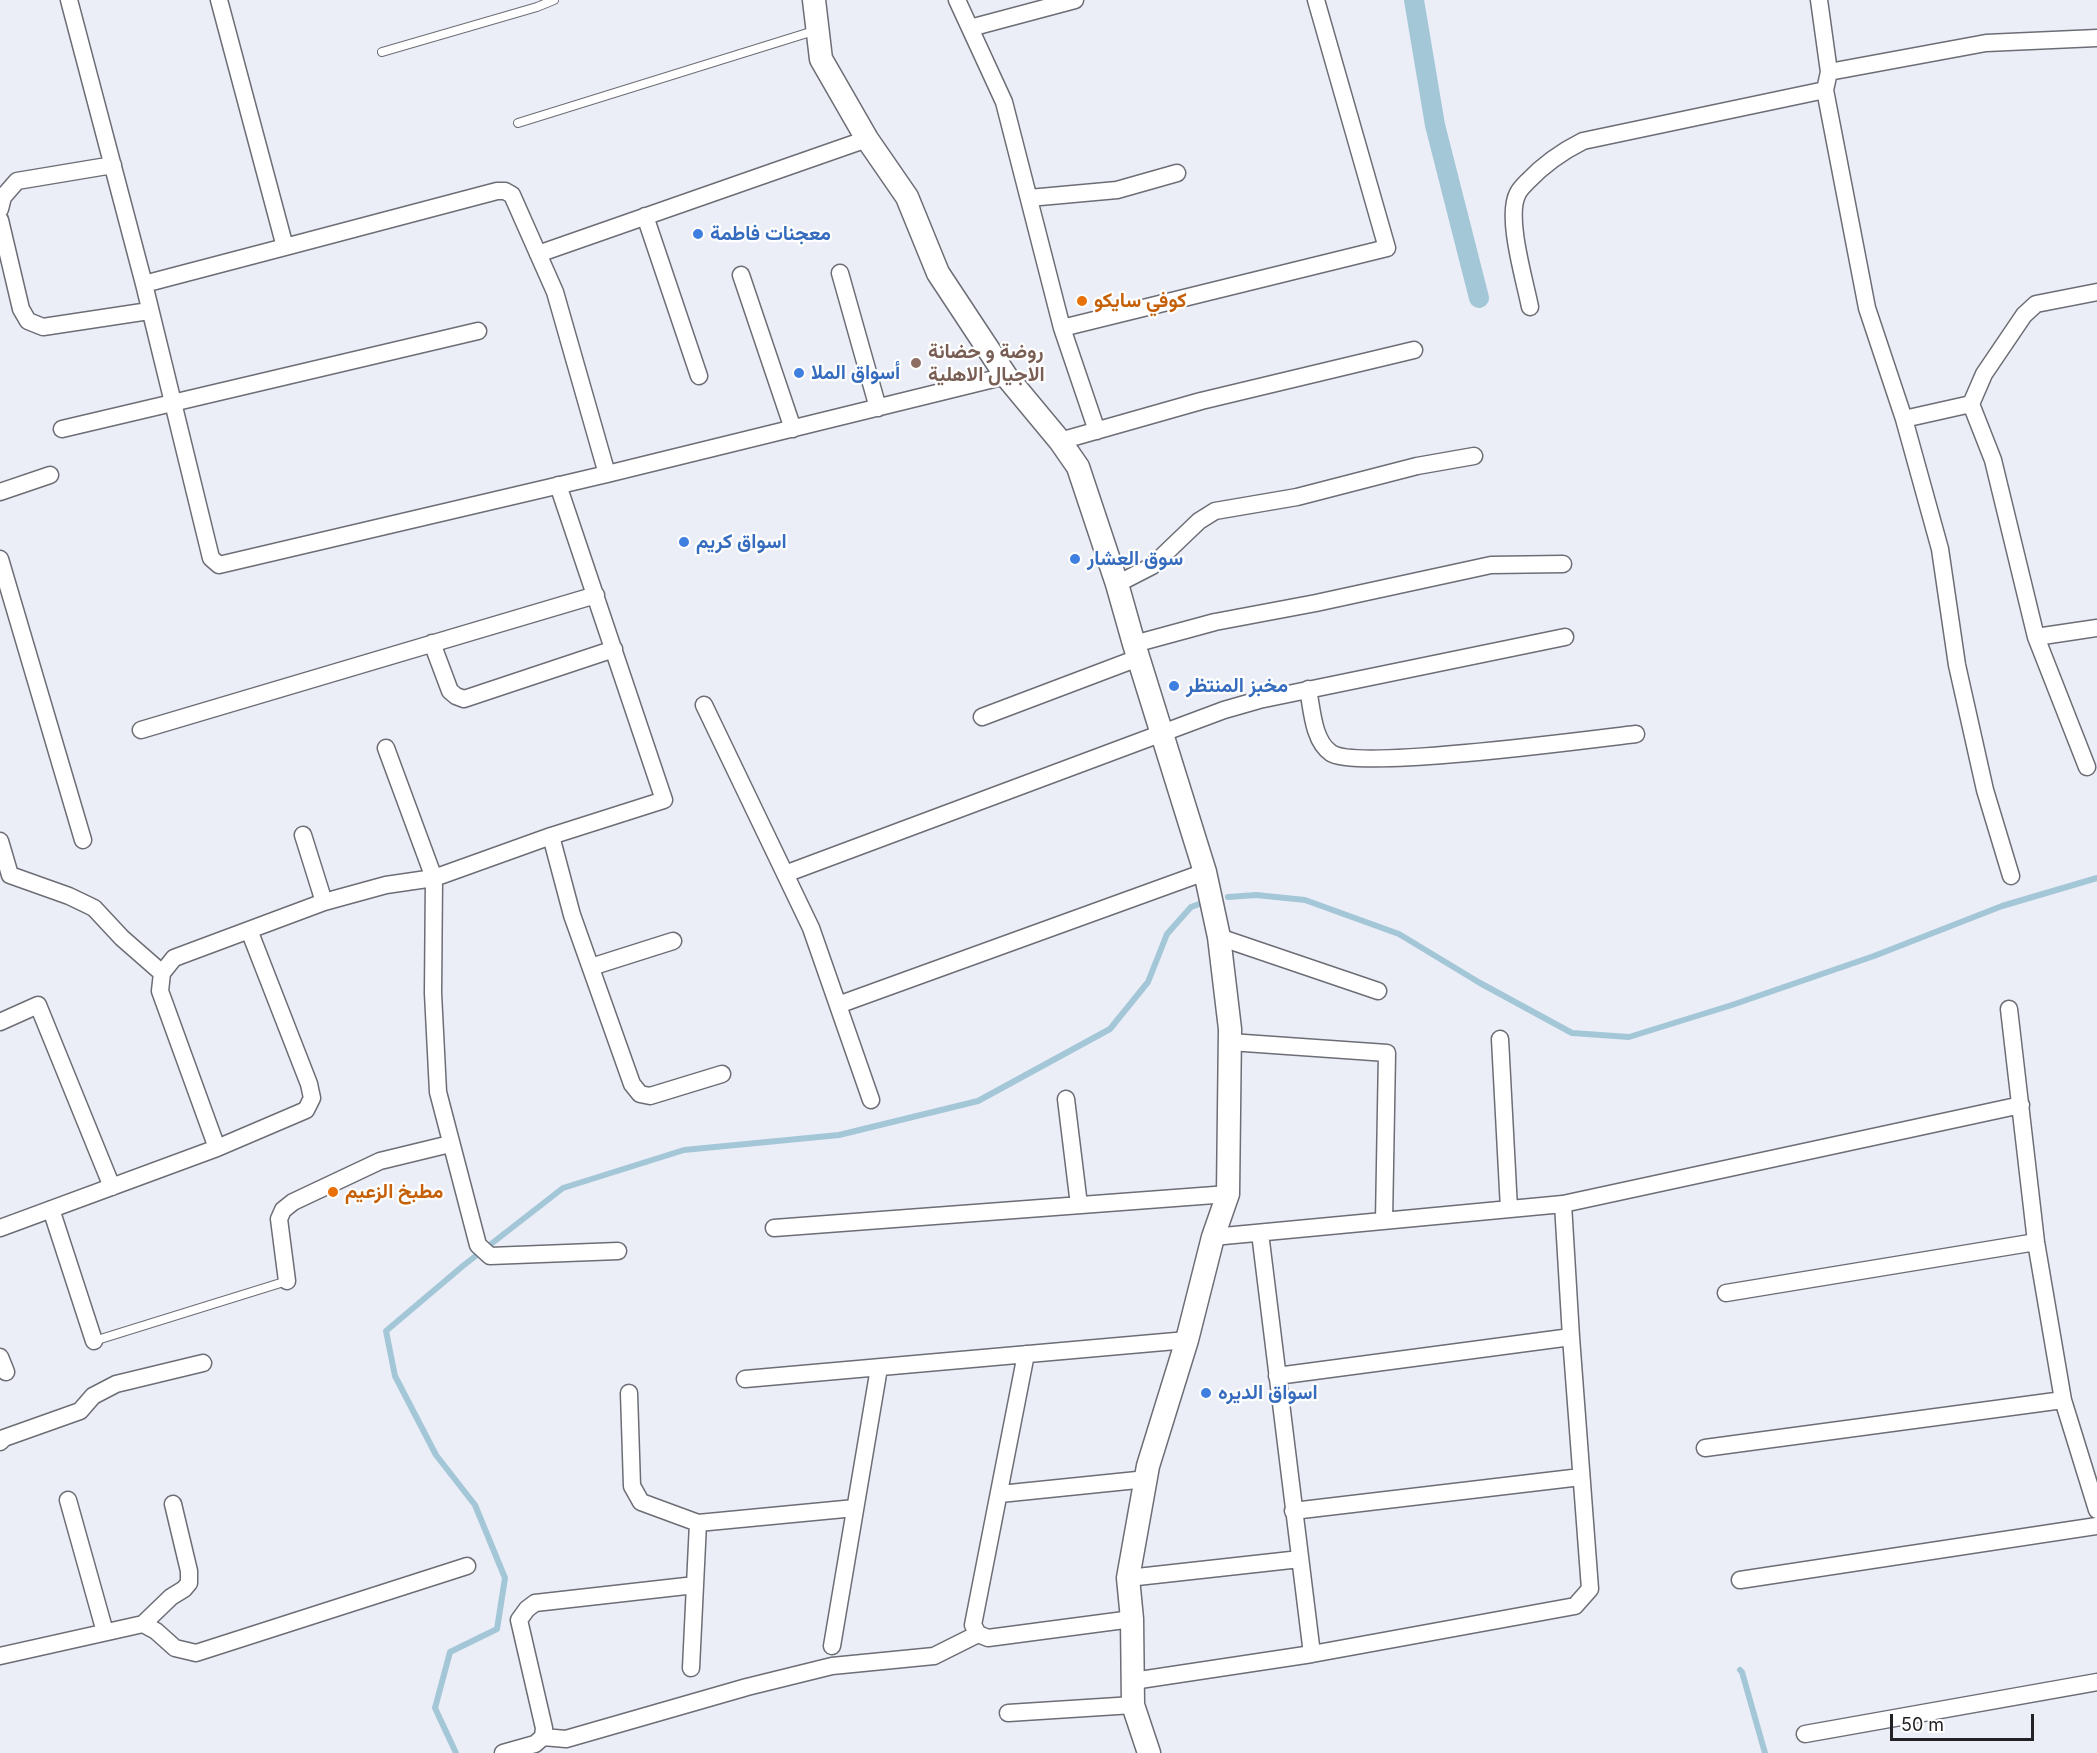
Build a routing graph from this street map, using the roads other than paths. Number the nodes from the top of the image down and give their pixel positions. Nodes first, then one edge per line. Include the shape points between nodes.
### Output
1 (69, 0) edge
2 (219, 0) edge
3 (554, 0) edge
4 (814, 0) edge
5 (957, 0) edge
6 (1075, 0) edge
7 (1316, 0) edge
8 (1819, 0) edge
9 (970, 28) junction
10 (818, 30) junction
11 (2097, 38) edge
12 (382, 52) dead end
13 (1829, 72) junction
14 (1825, 90) junction
15 (518, 123) dead end
16 (867, 139) junction
17 (113, 165) junction
18 (1177, 173) dead end
19 (1029, 198) junction
20 (0, 209) edge
21 (645, 216) junction
22 (0, 220) edge
23 (285, 247) junction
24 (538, 254) junction
25 (840, 273) dead end
26 (741, 275) dead end
27 (144, 284) junction
28 (2097, 292) edge
29 (1530, 307) dead end
30 (149, 311) junction
31 (1062, 328) junction
32 (478, 331) dead end
33 (1414, 350) dead end
34 (699, 376) dead end
35 (1006, 376) junction
36 (172, 402) junction
37 (1971, 404) junction
38 (878, 408) junction
39 (1904, 418) junction
40 (62, 429) dead end
41 (793, 429) junction
42 (1097, 431) junction
43 (1060, 441) junction
44 (1474, 456) dead end
45 (607, 474) junction
46 (50, 475) dead end
47 (558, 485) junction
48 (0, 492) edge
49 (0, 559) edge
50 (1563, 564) dead end
51 (1117, 584) junction
52 (596, 595) junction
53 (2097, 628) edge
54 (1565, 637) dead end
55 (2036, 637) junction
56 (432, 643) junction
57 (614, 649) junction
58 (1136, 651) junction
59 (1308, 689) junction
60 (704, 705) dead end
61 (982, 717) dead end
62 (141, 730) dead end
63 (1636, 734) dead end
64 (1162, 735) junction
65 (386, 748) dead end
66 (2087, 767) dead end
67 (303, 836) dead end
68 (551, 836) junction
69 (83, 840) dead end
70 (0, 841) edge
71 (1205, 872) junction
72 (785, 874) junction
73 (5, 876) edge
74 (2011, 876) dead end
75 (434, 878) junction
76 (324, 902) junction
77 (249, 930) junction
78 (1219, 937) junction
79 (673, 941) dead end
80 (591, 967) junction
81 (162, 973) junction
82 (1378, 991) dead end
83 (838, 1005) junction
84 (2009, 1009) dead end
85 (0, 1022) edge
86 (1500, 1039) dead end
87 (1230, 1042) junction
88 (722, 1074) dead end
89 (1066, 1099) dead end
90 (871, 1100) dead end
91 (2021, 1105) junction
92 (450, 1144) junction
93 (217, 1148) junction
94 (112, 1187) junction
95 (1228, 1194) junction
96 (1563, 1204) junction
97 (1079, 1205) junction
98 (51, 1209) junction
99 (1509, 1209) junction
100 (1384, 1221) junction
101 (774, 1227) dead end
102 (0, 1228) edge
103 (1260, 1233) junction
104 (1213, 1237) junction
105 (2036, 1242) junction
106 (618, 1251) dead end
107 (287, 1281) joint
108 (1726, 1293) dead end
109 (1571, 1337) junction
110 (1187, 1340) junction
111 (93, 1341) joint
112 (1026, 1354) junction
113 (203, 1363) dead end
114 (879, 1368) junction
115 (1277, 1376) junction
116 (745, 1379) dead end
117 (628, 1393) dead end
118 (2062, 1400) junction
119 (0, 1442) edge
120 (1705, 1448) dead end
121 (1581, 1477) junction
122 (1146, 1479) junction
123 (1000, 1494) junction
124 (68, 1500) dead end
125 (173, 1504) dead end
126 (855, 1508) junction
127 (1293, 1510) junction
128 (2097, 1510) edge
129 (698, 1523) junction
130 (2097, 1526) edge
131 (1300, 1559) junction
132 (467, 1566) dead end
133 (1128, 1578) junction
134 (1740, 1580) dead end
135 (695, 1585) junction
136 (1132, 1619) junction
137 (143, 1624) junction
138 (105, 1632) junction
139 (978, 1634) junction
140 (832, 1646) dead end
141 (1312, 1654) junction
142 (0, 1656) edge
143 (691, 1668) dead end
144 (1133, 1681) junction
145 (2097, 1682) edge
146 (1133, 1705) junction
147 (1008, 1713) dead end
148 (1805, 1734) dead end
149 (543, 1737) junction
150 (502, 1753) edge
151 (1149, 1753) edge

1 - 17 street
2 - 23 street
3 - 12 lane
4 - 10 street
5 - 9 street
6 - 9 street
7 - 31 street via 1387,248
8 - 13 street
9 - 19 street via 1004,102
10 - 15 lane
10 - 16 street via 821,59
11 - 13 street via 1986,42
13 - 14 street
14 - 29 street via 1583,141 1560,152 1518,193 1513,212
14 - 39 street via 1867,308
16 - 21 street
16 - 35 street via 907,197 938,273
17 - 20 street via 17,182 3,198
17 - 27 street
18 - 19 street via 1116,190
19 - 31 street
21 - 24 street
21 - 34 street
22 - 30 street via 21,309 28,321 43,327
23 - 24 street via 497,190 512,195
23 - 27 street
24 - 45 street via 555,292
25 - 38 street
26 - 41 street
27 - 30 street
28 - 37 street via 2036,304 2024,315 1984,374
30 - 36 street
31 - 42 street
32 - 36 street
33 - 42 street via 1201,401
35 - 38 street
35 - 43 street
36 - 40 street
36 - 47 street via 211,558 219,565
37 - 39 street
37 - 55 street via 1993,460
38 - 41 street
39 - 74 street via 1940,549 1957,665 1985,790
41 - 45 street
42 - 43 street
43 - 51 street via 1078,467
44 - 51 street via 1417,466 1297,497 1215,511 1152,566
45 - 47 street
46 - 48 street
47 - 52 street
49 - 69 street
50 - 58 street via 1491,565 1215,622
51 - 58 street
52 - 56 street
52 - 57 street
53 - 55 street
54 - 59 street
55 - 66 street
56 - 57 street via 450,691 464,699
56 - 62 street
57 - 68 street via 664,800
58 - 61 street
58 - 64 street
59 - 63 street via 1321,741 1331,753 1345,758 1393,758
59 - 64 street via 1224,710
60 - 72 street
64 - 71 street
64 - 72 street
65 - 75 street
67 - 76 street
68 - 75 street
68 - 80 street
70 - 73 street
71 - 78 street
71 - 83 street
72 - 83 street via 811,928
73 - 81 street via 94,908
75 - 76 street via 386,885
75 - 92 street via 434,1053
76 - 77 street
77 - 81 street via 174,958
77 - 93 street via 312,1098 306,1110
78 - 82 street
78 - 87 street
79 - 80 street
80 - 88 street via 632,1084 640,1094 650,1096
81 - 93 street via 160,991
83 - 90 street
84 - 91 street
85 - 94 street via 38,1005
86 - 99 street
87 - 95 street
87 - 100 street via 1387,1053
89 - 97 street
91 - 96 street
91 - 105 street
92 - 106 street via 484,1251
92 - 107 street via 380,1161 293,1202 279,1219
93 - 94 street
94 - 98 street
95 - 97 street
95 - 104 street
96 - 99 street
96 - 109 street
97 - 101 street
98 - 102 street
98 - 111 street
99 - 100 street
100 - 103 street
103 - 104 street
103 - 115 street
104 - 110 street
105 - 108 street
105 - 118 street
107 - 111 lane
109 - 115 street
109 - 121 street
110 - 112 street
110 - 122 street
112 - 114 street
112 - 123 street
113 - 119 street via 116,1384 93,1396 80,1411
114 - 116 street
114 - 126 street
115 - 127 street
117 - 129 street via 632,1486 636,1494 641,1502
118 - 120 street
118 - 128 street
121 - 127 street
121 - 141 street via 1590,1589 1575,1606
122 - 123 street
122 - 133 street
123 - 139 street via 973,1625
124 - 138 street
125 - 137 street via 189,1583
126 - 129 street
126 - 140 street
127 - 131 street
129 - 135 street
130 - 134 street
131 - 133 street
131 - 141 street
132 - 137 street via 196,1653 175,1648
133 - 136 street
135 - 143 street
135 - 149 street via 535,1603 527,1608 519,1620
136 - 139 street via 988,1638
136 - 144 street
137 - 138 street
138 - 142 street
139 - 149 street via 934,1656 832,1666 566,1739
141 - 144 street
144 - 146 street
145 - 148 street
146 - 147 street
146 - 151 street
149 - 150 street via 535,1744

